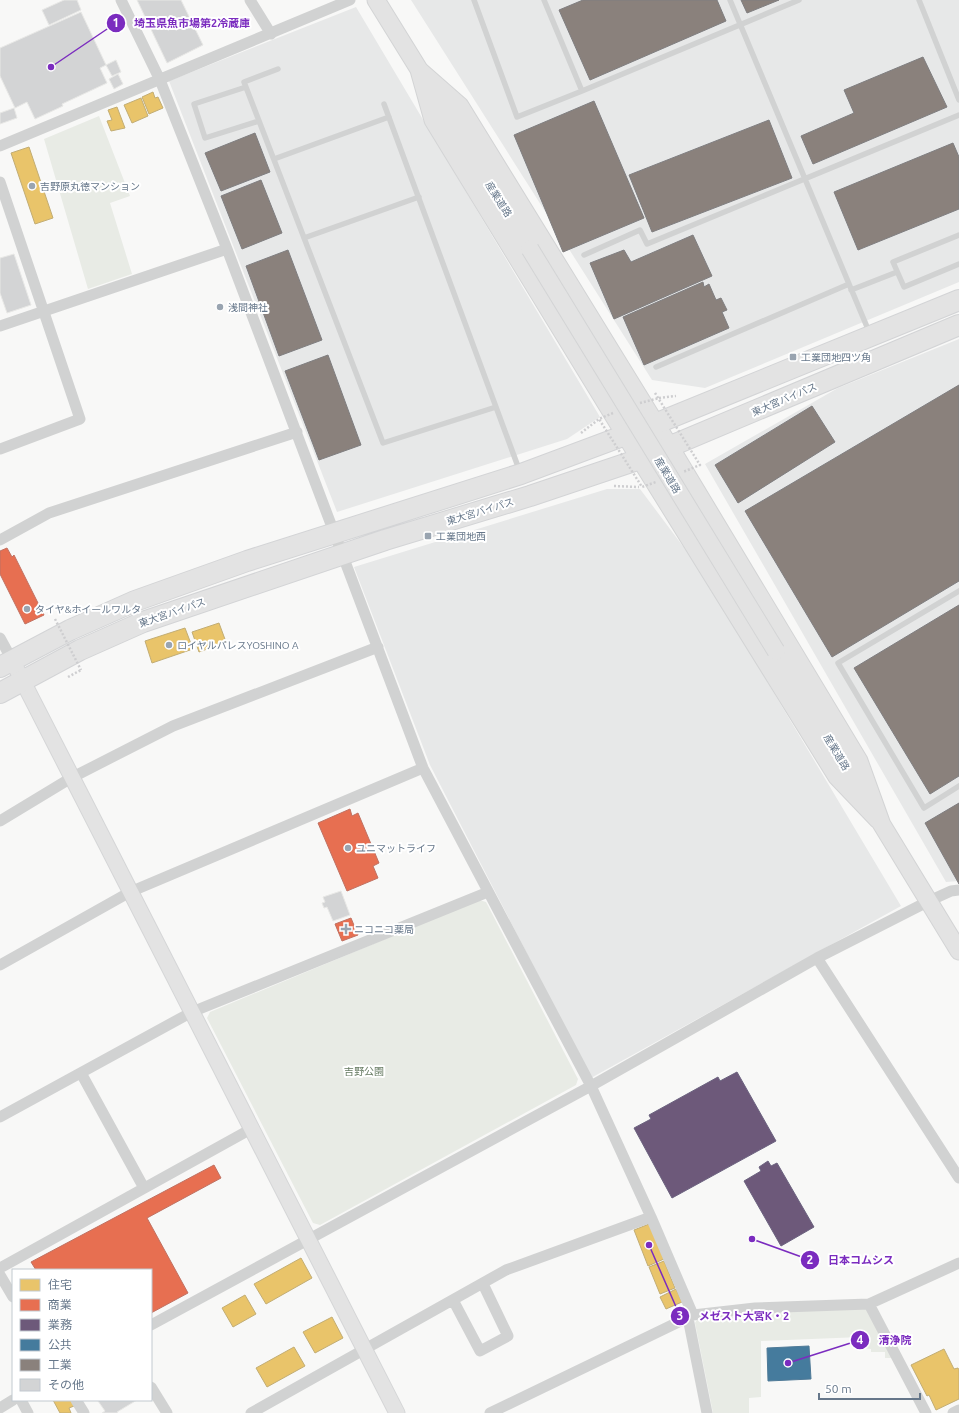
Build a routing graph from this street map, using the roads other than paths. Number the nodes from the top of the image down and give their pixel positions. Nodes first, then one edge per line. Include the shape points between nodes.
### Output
1 (121, 0) edge
2 (250, 0) edge
3 (350, 0) edge
4 (376, 0) edge
5 (474, 0) edge
6 (544, 0) edge
7 (730, 0) edge
8 (800, 0) edge
9 (919, 0) edge
10 (741, 25) junction
11 (271, 34) junction
12 (278, 69) dead end
13 (418, 70) junction
14 (160, 80) junction
15 (246, 87) junction
16 (582, 91) junction
17 (959, 100) edge
18 (384, 104) dead end
19 (959, 115) edge
20 (389, 117) junction
21 (259, 121) junction
22 (0, 146) edge
23 (274, 159) junction
24 (805, 179) junction
25 (0, 182) edge
26 (419, 197) junction
27 (959, 235) edge
28 (304, 238) junction
29 (227, 249) junction
30 (584, 254) dead end
31 (959, 264) edge
32 (897, 272) junction
33 (850, 287) junction
34 (959, 300) edge
35 (44, 311) junction
36 (959, 325) edge
37 (0, 326) edge
38 (871, 336) junction
39 (656, 367) dead end
40 (496, 407) junction
41 (655, 424) junction
42 (297, 432) junction
43 (625, 435) junction
44 (670, 447) junction
45 (0, 449) edge
46 (640, 459) junction
47 (521, 474) junction
48 (335, 532) junction
49 (0, 540) edge
50 (343, 554) junction
51 (959, 591) edge
52 (0, 638) edge
53 (378, 647) junction
54 (6, 664) edge
55 (22, 681) junction
56 (0, 693) edge
57 (423, 768) junction
58 (71, 778) junction
59 (959, 786) edge
60 (0, 821) edge
61 (882, 825) junction
62 (959, 890) edge
63 (130, 892) junction
64 (488, 892) junction
65 (928, 901) junction
66 (959, 951) edge
67 (816, 958) junction
68 (0, 964) edge
69 (192, 1012) junction
70 (81, 1073) junction
71 (590, 1086) junction
72 (0, 1117) edge
73 (251, 1129) junction
74 (959, 1178) edge
75 (144, 1188) junction
76 (652, 1217) junction
77 (307, 1241) junction
78 (959, 1263) edge
79 (0, 1268) edge
80 (0, 1275) edge
81 (483, 1284) junction
82 (12, 1295) edge
83 (453, 1300) junction
84 (869, 1304) junction
85 (691, 1317) junction
86 (152, 1324) edge
87 (364, 1351) junction
88 (152, 1389) edge
89 (12, 1401) edge
90 (22, 1401) edge
91 (77, 1401) edge
92 (0, 1408) edge
93 (959, 1410) edge
94 (28, 1413) edge
95 (84, 1413) edge
96 (167, 1413) edge
97 (251, 1413) edge
98 (397, 1413) edge
99 (490, 1413) edge
100 (708, 1413) edge
101 (926, 1413) edge
102 (953, 1413) edge

1 - 14 street
2 - 11 street
3 - 11 street
4 - 13 main road, 産業道路
5 - 16 lane via 517,117
6 - 16 lane
7 - 10 lane
8 - 10 lane
9 - 17 lane
10 - 16 lane
10 - 24 lane
11 - 14 street
12 - 15 lane via 244,82
13 - 41 main road via 460,106
13 - 43 main road via 433,120
13 - 61 main road, 産業道路, bridge
14 - 22 street
14 - 29 street
15 - 21 lane
15 - 21 lane via 194,104 205,138
18 - 20 lane
19 - 24 lane
20 - 23 lane
20 - 26 lane
21 - 23 lane
23 - 28 lane
24 - 30 lane via 647,244 640,230
24 - 33 lane
25 - 35 street
26 - 28 lane
26 - 40 lane
27 - 32 lane via 893,262
28 - 40 lane via 383,443
29 - 35 street
29 - 42 street
31 - 32 lane via 904,287
32 - 33 lane
33 - 38 lane
33 - 39 lane
34 - 38 highway
35 - 37 street
35 - 45 street via 80,419
36 - 44 highway, 東大宮バイパス
38 - 41 highway
40 - 47 lane
41 - 43 highway
41 - 44 main road
42 - 48 street
42 - 49 street via 49,513
43 - 46 main road
43 - 47 highway
44 - 46 highway, 東大宮バイパス
44 - 61 main road via 859,761
46 - 50 highway, 東大宮バイパス
46 - 61 main road via 837,777
47 - 48 highway
48 - 50 street
48 - 54 highway via 135,601
50 - 53 street
50 - 55 highway, 東大宮バイパス via 143,622 80,650
51 - 59 lane via 838,663 924,808
52 - 54 street
53 - 57 street
53 - 58 street via 173,726
54 - 55 street
55 - 56 highway, 東大宮バイパス
55 - 58 street
57 - 63 street
57 - 64 street
58 - 60 street
58 - 63 street
61 - 65 main road, 産業道路
62 - 65 street
63 - 68 street
63 - 69 street
64 - 69 street
64 - 71 street
65 - 66 main road, 産業道路
65 - 67 street
67 - 71 street
67 - 74 street
69 - 70 street
69 - 73 street
70 - 72 street
70 - 75 street
71 - 76 street
71 - 77 street
73 - 75 street
73 - 77 street
75 - 79 street
76 - 81 street via 506,1270
76 - 85 street
77 - 86 street
77 - 87 street
78 - 84 street
80 - 82 street
81 - 83 street
81 - 83 street via 508,1336 480,1351
83 - 87 street
84 - 85 street via 755,1308
84 - 101 street
85 - 99 street
85 - 100 street
87 - 97 street
87 - 98 street
88 - 96 street
89 - 92 street
90 - 94 street
91 - 95 street
93 - 102 street

